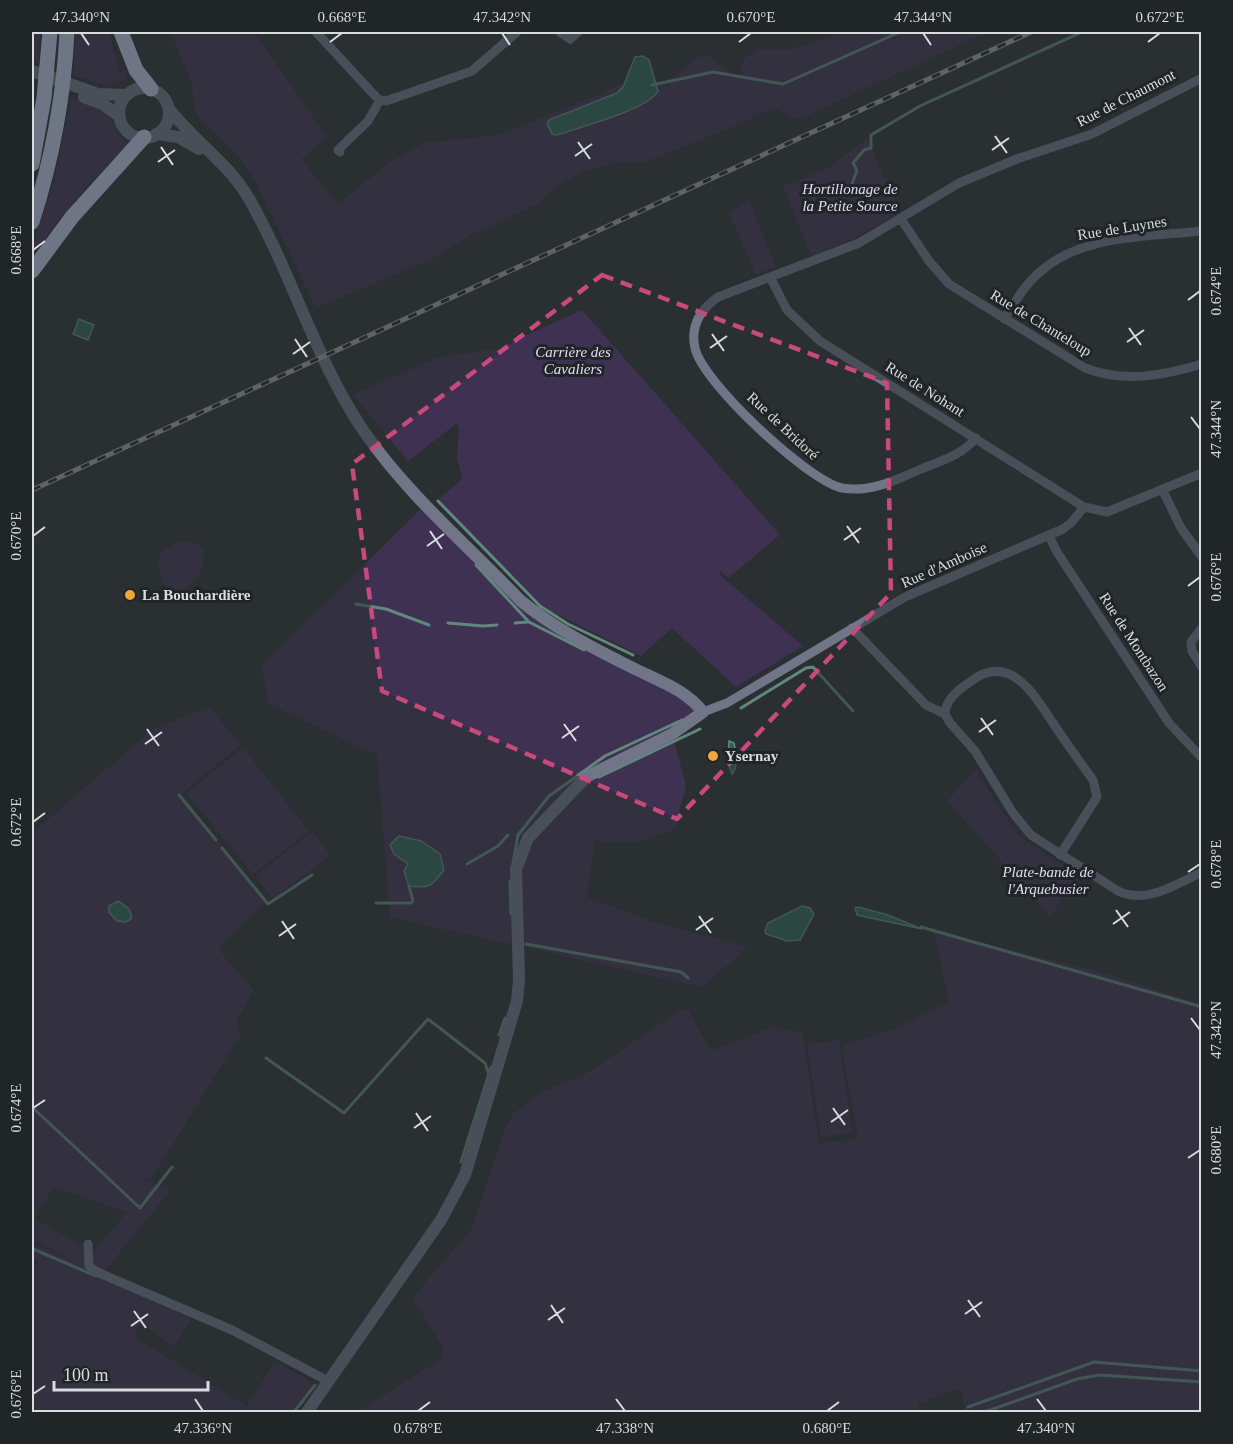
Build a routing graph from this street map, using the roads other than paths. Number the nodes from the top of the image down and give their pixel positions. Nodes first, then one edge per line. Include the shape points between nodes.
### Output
1 (50, 32) edge
2 (67, 32) edge
3 (121, 32) edge
4 (316, 32) edge
5 (517, 32) edge
6 (560, 32) edge
7 (578, 32) edge
8 (32, 71) edge
9 (1202, 78) edge
10 (32, 79) edge
11 (151, 88) junction
12 (89, 95) junction
13 (127, 95) junction
14 (380, 100) junction
15 (169, 109) junction
16 (120, 117) junction
17 (150, 136) junction
18 (340, 152) dead end
19 (32, 164) edge
20 (901, 219) junction
21 (259, 221) junction
22 (32, 222) edge
23 (1202, 231) edge
24 (32, 272) edge
25 (770, 277) junction
26 (1004, 319) junction
27 (1201, 365) edge
28 (976, 438) junction
29 (1202, 473) edge
30 (1162, 489) junction
31 (1084, 507) junction
32 (1049, 536) junction
33 (1202, 557) edge
34 (852, 628) junction
35 (1202, 628) edge
36 (1202, 667) edge
37 (703, 712) junction
38 (945, 714) junction
39 (1202, 758) edge
40 (1060, 855) junction
41 (1202, 872) edge
42 (88, 1244) dead end
43 (328, 1381) junction
44 (307, 1413) edge

1 - 19 highway
2 - 22 highway via 57,121
3 - 11 highway via 136,70
4 - 14 street
5 - 14 street via 472,71
6 - 7 street via 570,39
8 - 12 street
9 - 20 street, Rue de Chaumont via 1092,134 986,170
10 - 12 street
11 - 13 street
11 - 15 street via 163,96
12 - 13 street
12 - 16 street
13 - 16 street
14 - 18 street via 368,121
15 - 17 street via 168,121
15 - 21 street via 226,167
16 - 17 street via 128,132
17 - 21 street via 178,137 206,154
17 - 24 highway via 72,217
20 - 25 street, Rue de Chaumont via 859,243
20 - 26 street, Rue de Chanteloup via 949,284
21 - 37 street via 337,384 362,428 386,459 521,601 558,629 685,692
23 - 26 street, Rue de Luynes via 1107,242 1068,253 1029,283
25 - 28 street, Rue de Nohant via 788,310 809,333
25 - 28 street, Rue de Bridoré via 718,297 704,309 695,332 695,348 708,372 743,411 809,472 840,487 873,488 961,453
26 - 27 street, Rue de Chanteloup via 1071,361 1109,376 1149,376
28 - 31 street, Rue de Nohant
29 - 30 street
30 - 31 street via 1107,512
30 - 33 street via 1181,528
31 - 32 street, Rue d'Amboise via 1071,523
32 - 34 street, Rue d'Amboise via 912,594
32 - 39 street, Rue de Montbazon via 1161,712
34 - 37 street, Rue d'Amboise via 727,703
34 - 38 street via 926,705
35 - 36 street via 1191,642
37 - 43 street via 672,734 586,777 528,838 516,869 517,1001 465,1175 441,1220
38 - 40 street via 975,751 1019,822 1037,841
38 - 40 street via 950,700 969,682 988,673 1015,677 1034,693 1097,791 1095,802
40 - 41 street via 1132,897 1150,895
42 - 43 street via 89,1266 97,1272 232,1330
43 - 44 street

